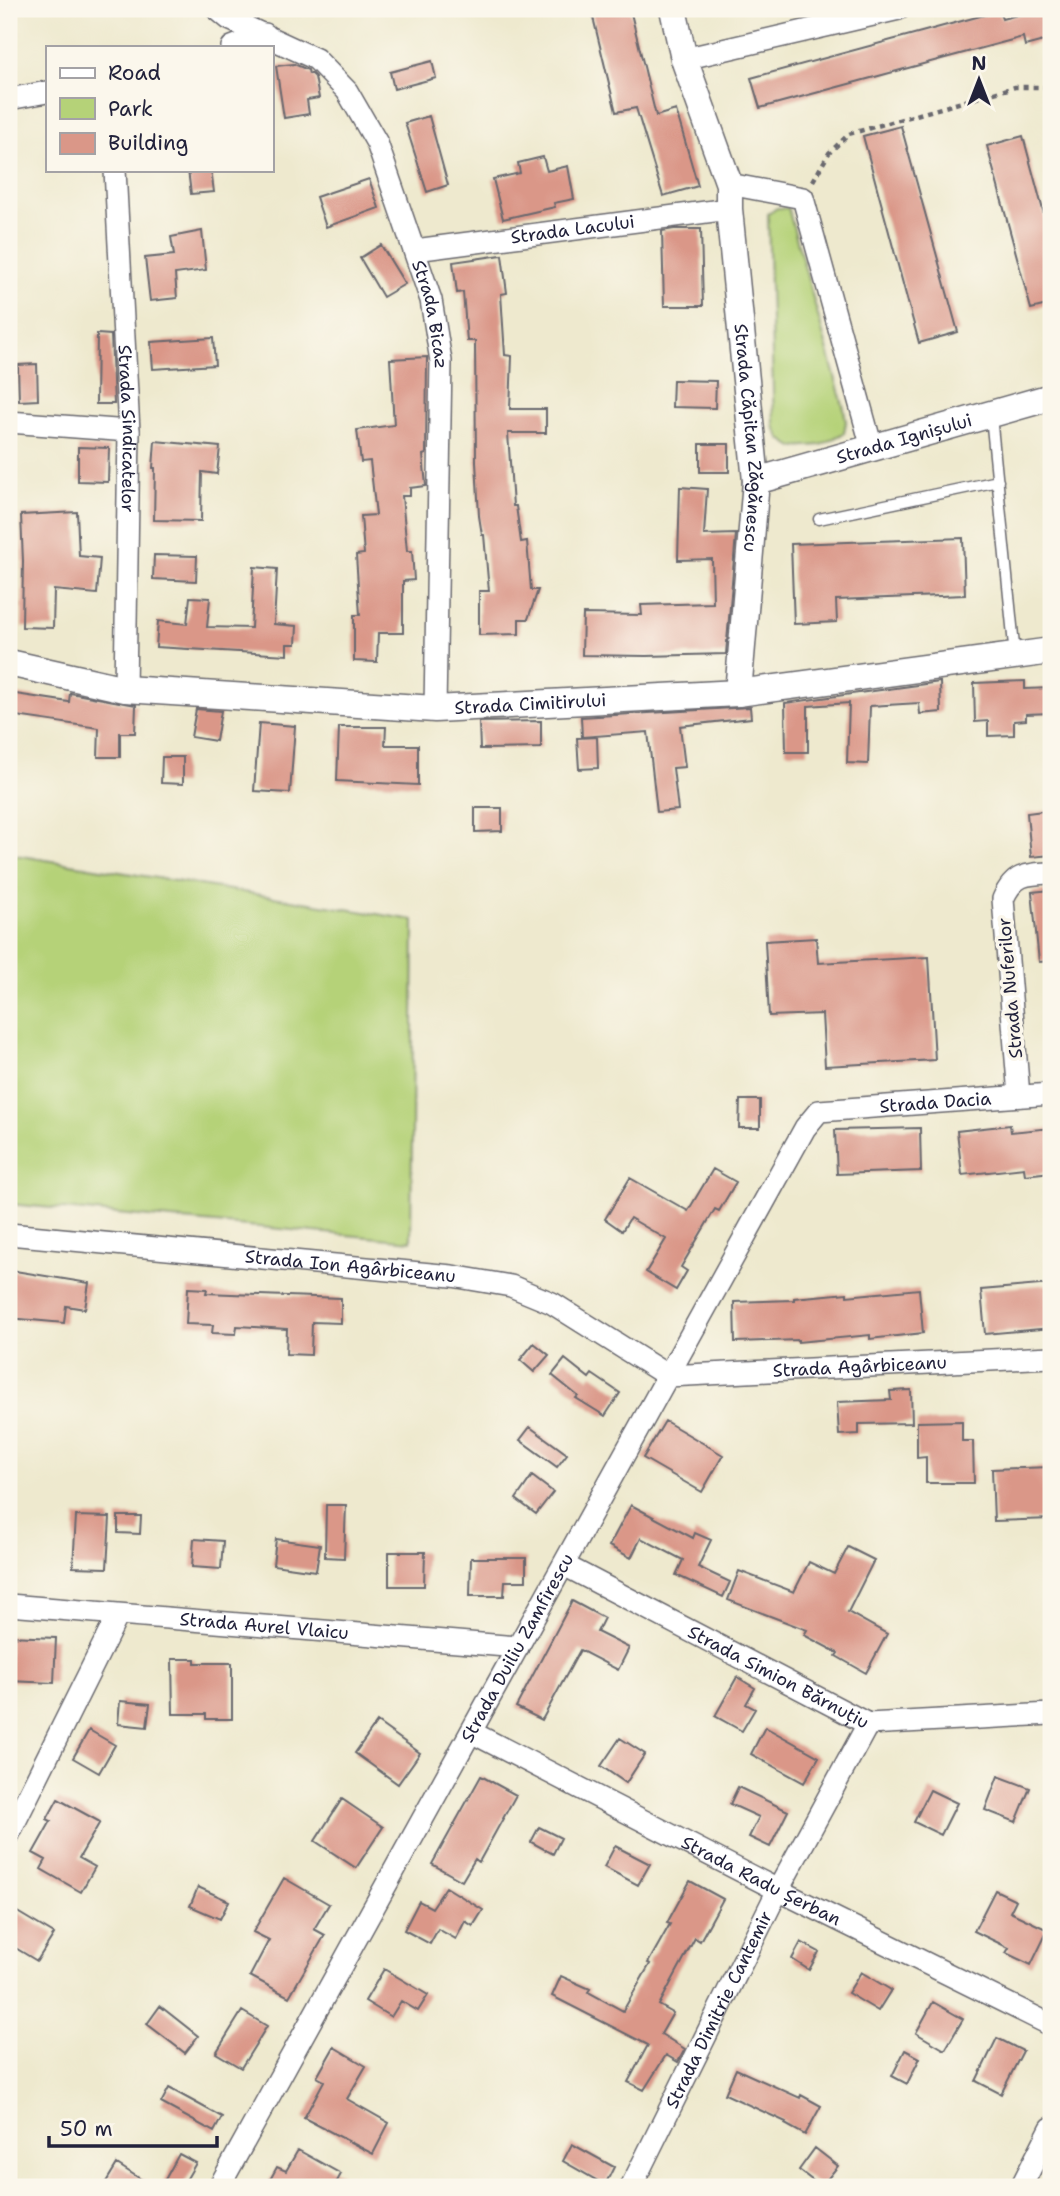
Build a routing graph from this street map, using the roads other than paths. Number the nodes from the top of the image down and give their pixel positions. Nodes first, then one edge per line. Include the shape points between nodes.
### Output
1 (217, 9) edge
2 (673, 9) edge
3 (899, 9) edge
4 (265, 34) junction
5 (235, 46) edge
6 (684, 59) junction
7 (46, 92) edge
8 (9, 99) edge
9 (115, 172) edge
10 (729, 197) junction
11 (415, 250) junction
12 (1051, 397) edge
13 (991, 416) junction
14 (9, 422) edge
15 (129, 431) junction
16 (872, 448) junction
17 (756, 481) junction
18 (998, 481) junction
19 (819, 519) dead end
20 (1051, 651) edge
21 (1015, 656) junction
22 (9, 663) edge
23 (125, 689) junction
24 (738, 693) junction
25 (435, 709) junction
26 (1051, 873) edge
27 (1051, 1094) edge
28 (1019, 1096) junction
29 (820, 1111) joint
30 (9, 1234) edge
31 (1051, 1357) edge
32 (668, 1376) junction
33 (564, 1565) junction
34 (9, 1605) edge
35 (118, 1615) junction
36 (518, 1647) junction
37 (1051, 1714) edge
38 (868, 1724) junction
39 (471, 1732) junction
40 (9, 1834) edge
41 (778, 1890) junction
42 (1051, 2025) edge
43 (1051, 2128) edge
44 (219, 2187) edge
45 (631, 2187) edge
46 (1021, 2187) edge

1 - 4 street, Strada Bicaz
2 - 6 street, Strada Căpitan Zăgănescu
3 - 6 street
4 - 5 street
4 - 11 street, Strada Bicaz via 316,59 347,91 377,143
6 - 10 street, Strada Căpitan Zăgănescu
7 - 8 street
9 - 15 street, Strada Sindicatelor
10 - 11 street, Strada Lacului
10 - 16 street via 803,198
10 - 17 street, Strada Căpitan Zăgănescu
11 - 25 street, Strada Bicaz via 431,300 441,361
12 - 13 street, Strada Ignișului
13 - 16 street, Strada Ignișului
13 - 18 lane
14 - 15 street
15 - 23 street, Strada Sindicatelor
16 - 17 street, Strada Ignișului
17 - 24 street, Strada Căpitan Zăgănescu
18 - 19 lane
18 - 21 lane
20 - 21 street, Strada Cimitirului
21 - 24 street, Strada Cimitirului
22 - 23 street, Strada Cimitirului
23 - 25 street, Strada Cimitirului
24 - 25 street, Strada Cimitirului
26 - 28 street, Strada Nuferilor via 1023,876 1009,884 1003,899
27 - 28 street, Strada Dacia
28 - 29 street, Strada Dacia
29 - 32 street, Strada Duiliu Zamfirescu via 805,1128
30 - 32 street, Strada Ion Agârbiceanu via 439,1275 510,1286 552,1303
31 - 32 street, Strada Agârbiceanu
32 - 33 street, Strada Duiliu Zamfirescu
33 - 36 street, Strada Duiliu Zamfirescu
33 - 38 street, Strada Simion Bărnuțiu
34 - 35 street, Strada Aurel Vlaicu
35 - 36 street, Strada Aurel Vlaicu
35 - 40 street
36 - 39 street, Strada Duiliu Zamfirescu
37 - 38 street, Strada Simion Bărnuțiu
38 - 41 street, Strada Dimitrie Cantemir
39 - 41 street, Strada Radu Șerban
39 - 44 street, Strada Duiliu Zamfirescu
41 - 42 street, Strada Radu Șerban
41 - 45 street, Strada Dimitrie Cantemir
43 - 46 street

